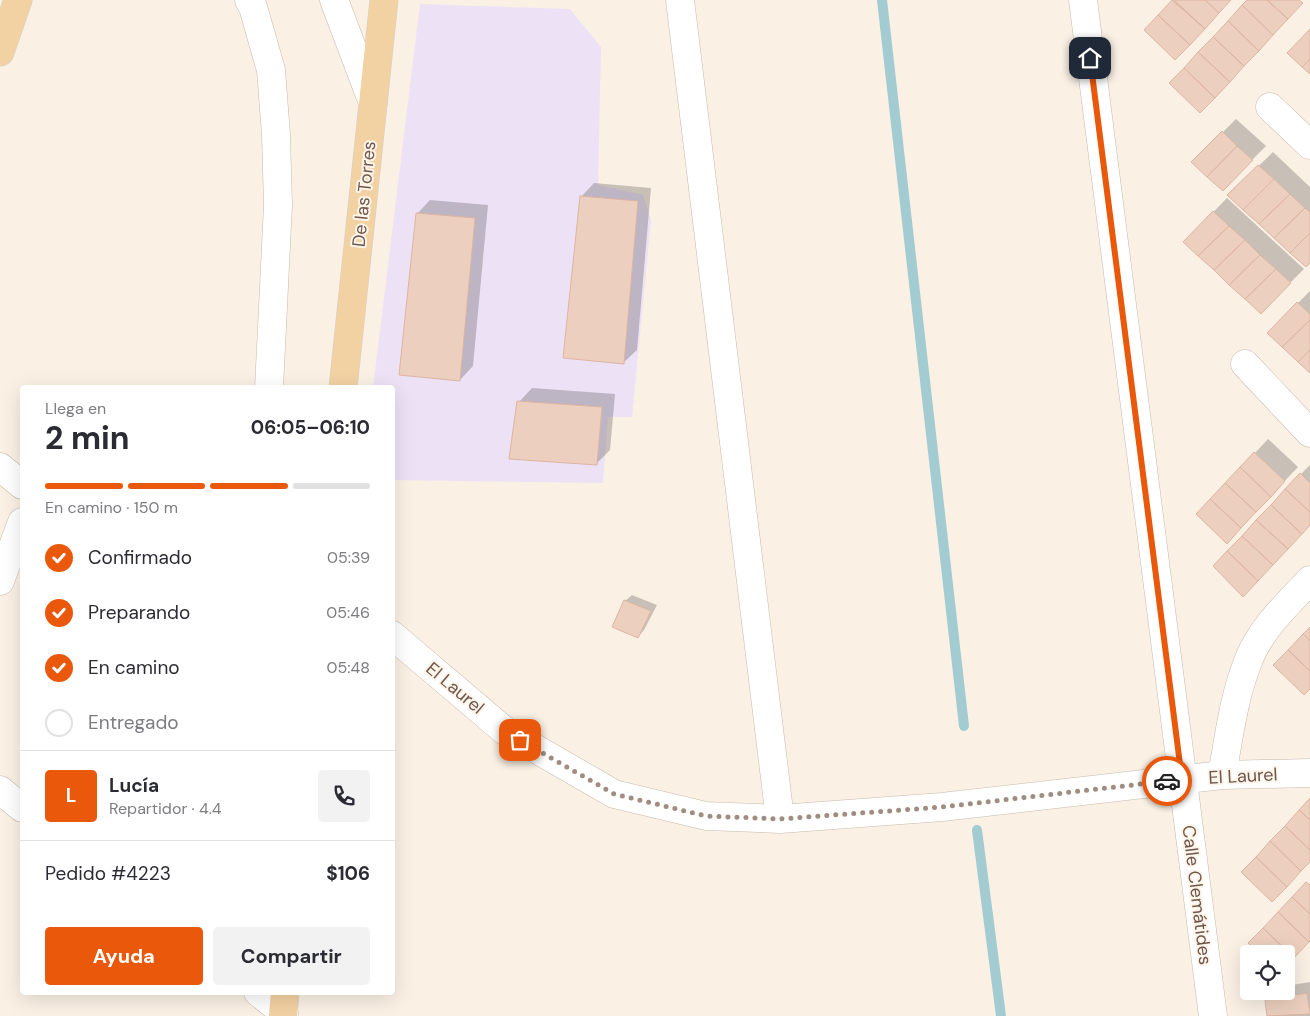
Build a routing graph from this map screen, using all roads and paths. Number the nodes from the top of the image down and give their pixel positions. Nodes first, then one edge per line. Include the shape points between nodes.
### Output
1 (18, 0) edge
2 (249, 0) edge
3 (334, 0) edge
4 (384, 0) edge
5 (680, 0) edge
6 (1083, 0) edge
7 (0, 52) edge
8 (373, 103) junction
9 (1270, 107) dead end
10 (1310, 144) edge
11 (1245, 364) dead end
12 (269, 385) edge
13 (343, 385) edge
14 (1310, 433) edge
15 (0, 467) edge
16 (20, 483) edge
17 (20, 527) edge
18 (0, 580) edge
19 (1310, 580) edge
20 (395, 638) edge
21 (1310, 773) edge
22 (1222, 775) junction
23 (1182, 780) junction
24 (0, 790) edge
25 (20, 806) edge
26 (780, 819) junction
27 (263, 995) edge
28 (284, 1007) edge
29 (1212, 1016) edge

1 - 7 main road
2 - 12 street via 271,70 276,135 278,205
3 - 8 street
4 - 8 main road, De las Torres
5 - 26 street
6 - 23 street, Calle Clemátides
8 - 13 main road, De las Torres
9 - 10 street
11 - 14 street
15 - 16 street
17 - 18 street
19 - 22 street via 1269,626 1249,658 1238,694
20 - 26 street, El Laurel via 505,731 614,794 706,816
21 - 22 street, El Laurel
22 - 23 street, El Laurel
23 - 26 street, El Laurel via 942,807
23 - 29 street, Calle Clemátides
24 - 25 street
27 - 28 street

